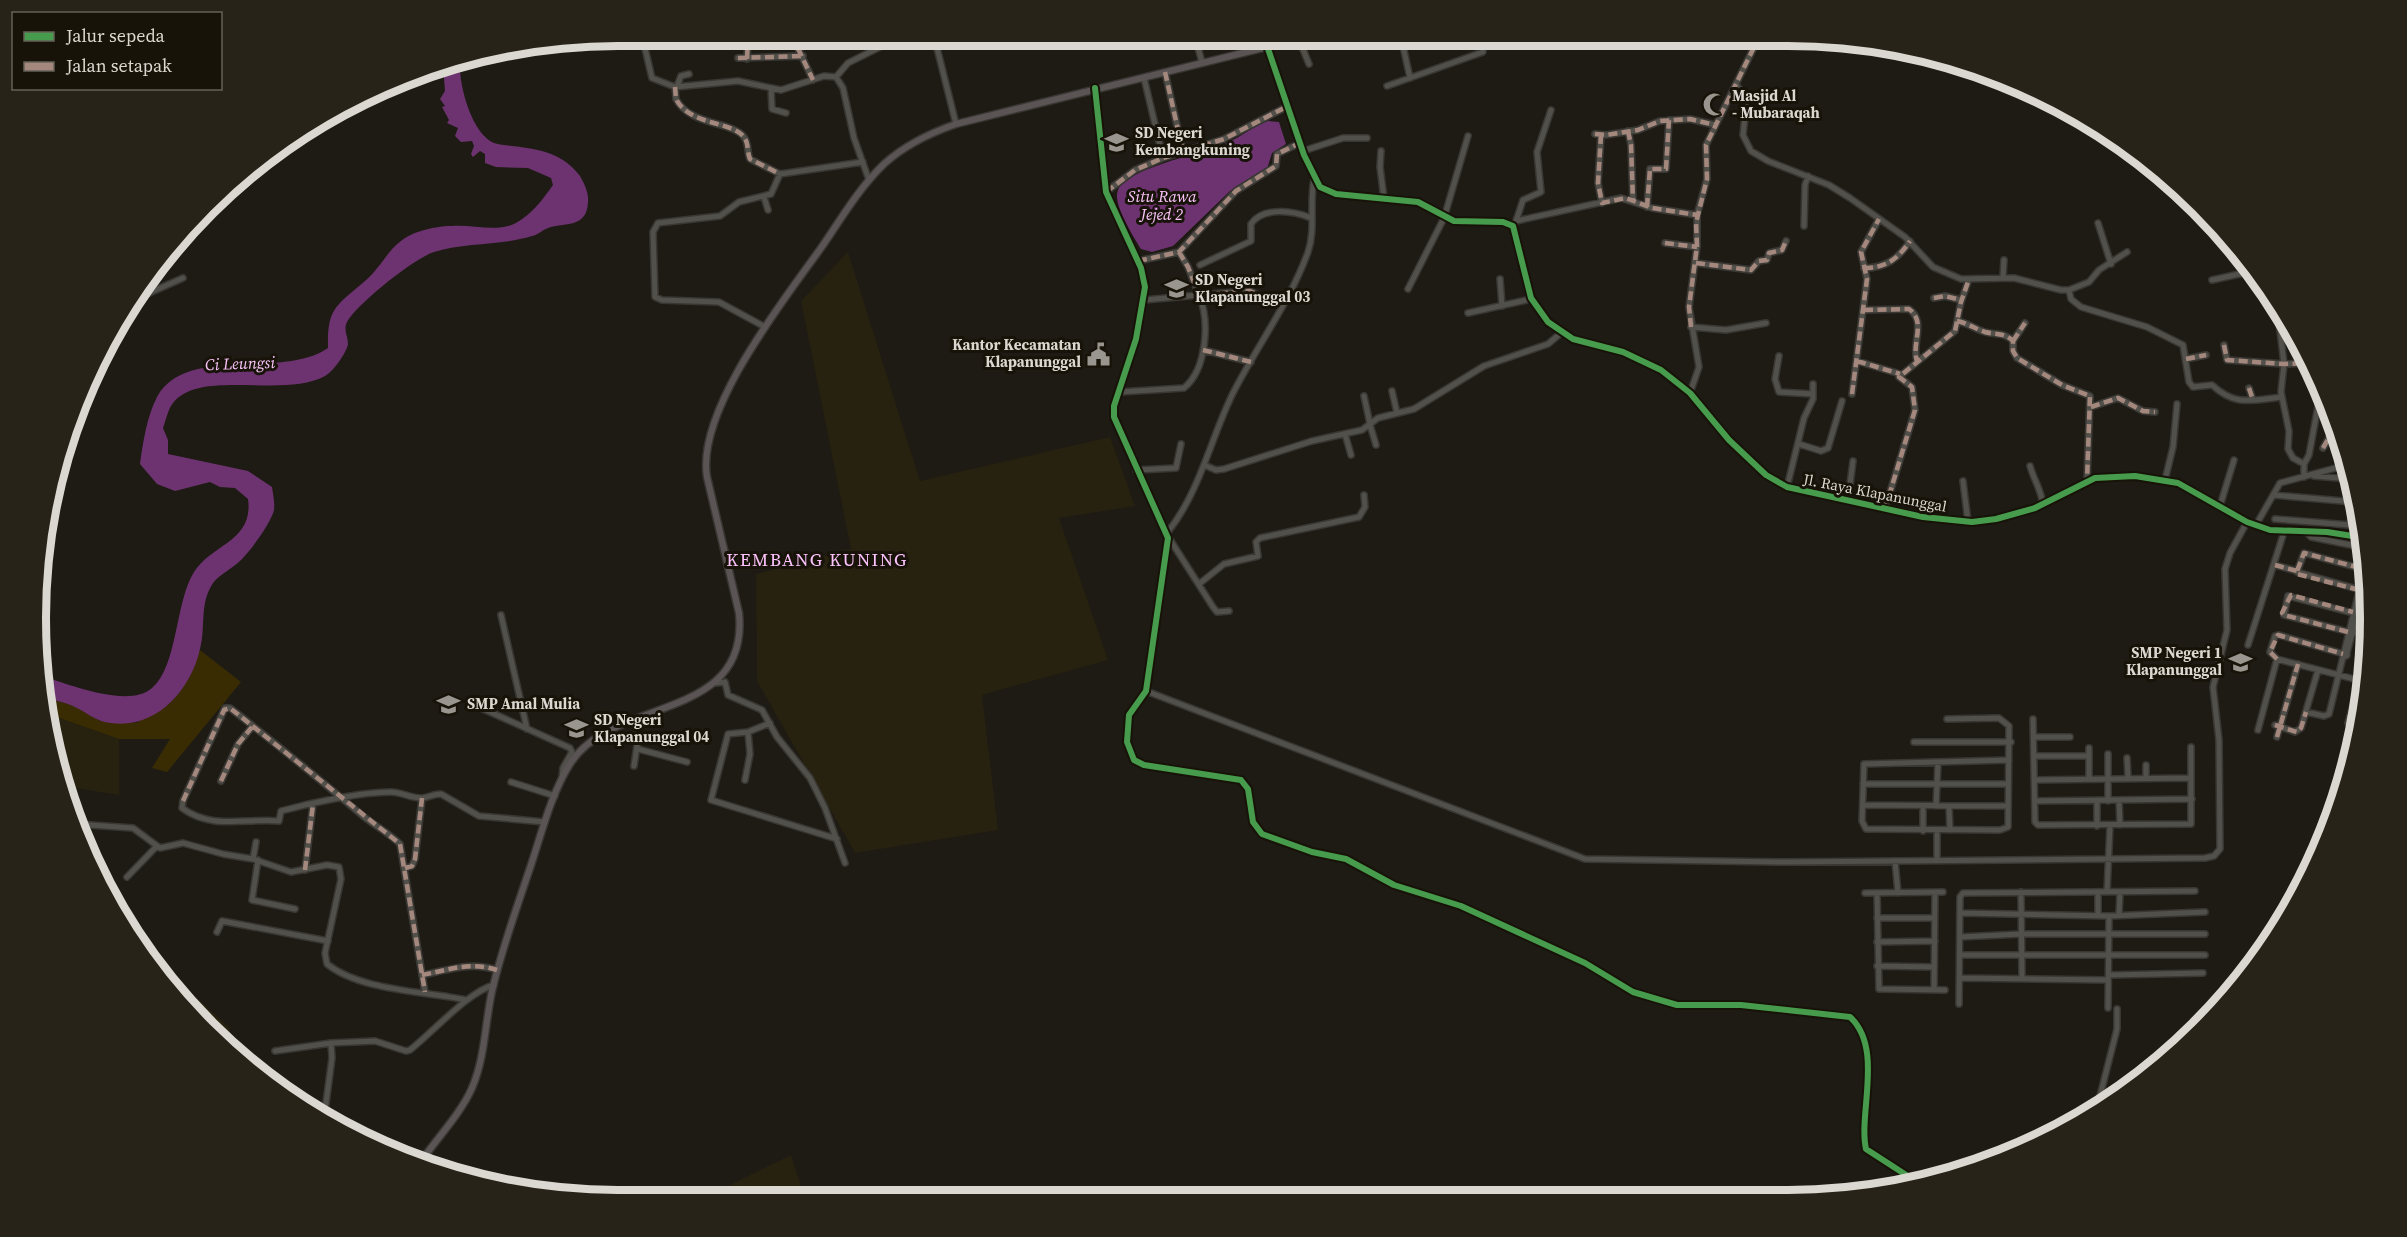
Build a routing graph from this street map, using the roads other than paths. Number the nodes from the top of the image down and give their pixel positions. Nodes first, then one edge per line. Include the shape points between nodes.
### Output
1 (644, 46) edge
2 (748, 46) edge
3 (798, 46) edge
4 (882, 46) edge
5 (936, 46) edge
6 (1198, 46) edge
7 (1270, 46) edge
8 (1301, 46) edge
9 (1403, 46) edge
10 (1483, 46) edge
11 (1755, 46) edge
12 (1267, 47) junction
13 (803, 56) junction
14 (738, 58) dead end
15 (747, 59) junction
16 (1202, 62) junction
17 (1309, 64) dead end
18 (1165, 72) junction
19 (689, 74) dead end
20 (836, 77) junction
21 (1144, 78) junction
22 (1410, 78) junction
23 (813, 80) junction
24 (1736, 85) junction
25 (1387, 86) dead end
26 (676, 87) junction
27 (771, 88) junction
28 (1095, 88) junction
29 (1288, 106) junction
30 (1551, 110) dead end
31 (786, 113) dead end
32 (1670, 120) junction
33 (956, 124) junction
34 (1715, 125) junction
35 (1628, 131) junction
36 (1468, 136) dead end
37 (1367, 138) dead end
38 (1300, 143) junction
39 (1303, 151) junction
40 (1381, 151) dead end
41 (1183, 152) junction
42 (1163, 158) junction
43 (863, 162) junction
44 (780, 174) junction
45 (1808, 177) junction
46 (869, 180) junction
47 (1314, 180) junction
48 (1106, 192) junction
49 (764, 197) junction
50 (1384, 199) junction
51 (1633, 201) junction
52 (1602, 203) junction
53 (1647, 207) junction
54 (768, 210) dead end
55 (1697, 215) junction
56 (1311, 218) junction
57 (1444, 218) junction
58 (1879, 219) junction
59 (1515, 223) junction
60 (2098, 223) dead end
61 (1804, 226) dead end
62 (1786, 241) dead end
63 (1910, 241) junction
64 (1665, 243) dead end
65 (1697, 247) junction
66 (1179, 252) junction
67 (2127, 252) dead end
68 (2004, 260) dead end
69 (1138, 261) junction
70 (1696, 263) junction
71 (2110, 264) junction
72 (1200, 265) dead end
73 (1864, 268) junction
74 (2244, 273) edge
75 (183, 278) dead end
76 (2003, 278) junction
77 (1500, 279) dead end
78 (1969, 279) junction
79 (2212, 280) dead end
80 (1408, 289) dead end
81 (2070, 290) junction
82 (148, 293) edge
83 (1198, 295) junction
84 (1934, 298) dead end
85 (1531, 299) junction
86 (1144, 300) junction
87 (1961, 300) junction
88 (1282, 306) junction
89 (1502, 306) junction
90 (1864, 310) junction
91 (1468, 313) dead end
92 (1957, 321) junction
93 (2025, 322) dead end
94 (1766, 323) dead end
95 (2280, 326) edge
96 (765, 327) junction
97 (1691, 327) junction
98 (1562, 333) junction
99 (2013, 341) junction
100 (2224, 345) dead end
101 (1203, 351) junction
102 (1779, 356) dead end
103 (2206, 356) dead end
104 (2186, 359) junction
105 (1917, 361) junction
106 (1251, 362) junction
107 (1857, 362) junction
108 (2301, 363) edge
109 (2284, 364) junction
110 (1900, 374) junction
111 (1813, 384) dead end
112 (2249, 388) dead end
113 (1392, 391) dead end
114 (1119, 392) junction
115 (1690, 393) junction
116 (1813, 394) junction
117 (1852, 394) dead end
118 (1364, 396) dead end
119 (2282, 397) junction
120 (2253, 400) junction
121 (1842, 401) dead end
122 (2177, 404) dead end
123 (2318, 404) edge
124 (2091, 407) junction
125 (2155, 412) dead end
126 (1397, 413) junction
127 (1370, 424) junction
128 (1345, 434) junction
129 (2330, 436) edge
130 (1181, 444) dead end
131 (1799, 444) junction
132 (1376, 446) dead end
133 (2323, 448) dead end
134 (1351, 455) dead end
135 (1853, 460) dead end
136 (2234, 460) dead end
137 (2304, 464) junction
138 (1204, 465) junction
139 (2030, 466) dead end
140 (2340, 468) edge
141 (1136, 470) junction
142 (2307, 476) junction
143 (2343, 478) edge
144 (2165, 480) junction
145 (2087, 481) junction
146 (1963, 482) dead end
147 (1787, 487) junction
148 (1364, 495) dead end
149 (2273, 495) junction
150 (1848, 500) junction
151 (2349, 502) edge
152 (2043, 504) junction
153 (2220, 506) junction
154 (1885, 509) junction
155 (2352, 516) edge
156 (2275, 519) dead end
157 (2291, 520) junction
158 (1968, 522) junction
159 (2247, 522) junction
160 (2256, 525) junction
161 (2305, 531) junction
162 (2286, 532) junction
163 (1168, 536) junction
164 (2355, 537) edge
165 (2356, 546) edge
166 (2275, 565) junction
167 (2358, 568) edge
168 (2296, 571) junction
169 (1199, 584) junction
170 (2359, 590) edge
171 (2360, 601) edge
172 (1229, 611) dead end
173 (2355, 613) junction
174 (501, 615) dead end
175 (2360, 615) edge
176 (2350, 633) junction
177 (2248, 645) dead end
178 (2345, 654) junction
179 (2277, 658) junction
180 (2298, 664) junction
181 (2318, 670) junction
182 (2340, 675) junction
183 (2357, 680) edge
184 (716, 683) junction
185 (1146, 691) junction
186 (470, 703) dead end
187 (2354, 705) edge
188 (2306, 712) junction
189 (1947, 719) dead end
190 (2033, 719) dead end
191 (636, 721) junction
192 (770, 723) junction
193 (2351, 724) edge
194 (2278, 726) junction
195 (252, 727) junction
196 (527, 729) junction
197 (2258, 730) dead end
198 (748, 732) junction
199 (2034, 737) junction
200 (2070, 737) dead end
201 (2277, 737) dead end
202 (1914, 742) dead end
203 (2011, 742) junction
204 (2191, 747) dead end
205 (2089, 748) dead end
206 (638, 749) junction
207 (2108, 754) dead end
208 (2034, 756) junction
209 (2089, 756) junction
210 (2127, 758) dead end
211 (2009, 760) junction
212 (687, 762) dead end
213 (1938, 763) junction
214 (2146, 765) dead end
215 (634, 766) dead end
216 (2128, 777) junction
217 (2146, 777) junction
218 (2089, 778) junction
219 (2108, 778) junction
220 (2192, 778) junction
221 (745, 780) dead end
222 (2035, 780) junction
223 (220, 781) dead end
224 (562, 781) junction
225 (511, 782) dead end
226 (1863, 784) junction
227 (1937, 784) junction
228 (2008, 784) junction
229 (555, 796) junction
230 (422, 798) junction
231 (344, 799) junction
232 (2192, 799) junction
233 (2035, 801) junction
234 (2097, 801) junction
235 (2108, 801) junction
236 (2119, 801) junction
237 (313, 804) junction
238 (1863, 805) junction
239 (1923, 806) junction
240 (1936, 806) junction
241 (2008, 806) junction
242 (1948, 807) junction
243 (545, 822) junction
244 (85, 825) edge
245 (2120, 825) junction
246 (2097, 826) junction
247 (2110, 826) junction
248 (1923, 831) junction
249 (1937, 831) junction
250 (1950, 831) junction
251 (837, 839) junction
252 (256, 842) dead end
253 (156, 847) junction
254 (2110, 859) junction
255 (256, 860) junction
256 (1937, 860) junction
257 (1895, 861) junction
258 (845, 862) dead end
259 (405, 868) junction
260 (305, 870) junction
261 (127, 877) dead end
262 (2195, 891) dead end
263 (1943, 892) dead end
264 (2021, 892) junction
265 (2107, 892) junction
266 (2120, 892) junction
267 (1865, 893) dead end
268 (1877, 893) junction
269 (1898, 893) junction
270 (2098, 893) junction
271 (1935, 894) junction
272 (295, 909) dead end
273 (2205, 912) dead end
274 (1960, 913) junction
275 (2021, 913) junction
276 (2098, 915) junction
277 (2119, 915) junction
278 (2109, 916) junction
279 (1877, 918) junction
280 (1934, 918) junction
281 (217, 932) dead end
282 (2021, 934) junction
283 (2205, 934) dead end
284 (2109, 936) junction
285 (1960, 937) junction
286 (328, 941) junction
287 (1935, 941) junction
288 (1877, 942) junction
289 (2022, 955) junction
290 (2205, 955) dead end
291 (1960, 956) junction
292 (2109, 957) junction
293 (1877, 966) junction
294 (1934, 967) junction
295 (497, 970) junction
296 (2203, 973) dead end
297 (422, 975) junction
298 (1960, 978) junction
299 (2022, 978) junction
300 (2108, 978) junction
301 (494, 985) junction
302 (1934, 990) junction
303 (1945, 990) dead end
304 (425, 992) junction
305 (466, 1000) junction
306 (1959, 1004) dead end
307 (2108, 1008) dead end
308 (2117, 1009) dead end
309 (331, 1043) junction
310 (275, 1051) dead end
311 (2100, 1098) edge
312 (325, 1110) edge
313 (425, 1156) edge
314 (1910, 1178) edge

1 - 26 street via 652,78
2 - 15 street
3 - 13 street
4 - 20 street via 848,63
5 - 33 street
6 - 16 street
7 - 12 main road
8 - 17 street
9 - 22 street
10 - 22 street via 1483,52
11 - 24 street
12 - 16 main road
12 - 29 street
13 - 15 street
13 - 23 street
14 - 15 street
16 - 18 main road
18 - 21 main road
18 - 41 street
19 - 26 street via 681,76
20 - 23 street
20 - 43 street via 843,88
21 - 28 main road
21 - 42 street
22 - 25 street
23 - 27 street via 786,89
24 - 34 street
24 - 45 street via 1747,97 1743,135 1751,151
26 - 27 street via 738,81
26 - 44 street via 676,99 685,110 705,122 741,134 750,159
27 - 31 street via 771,109
28 - 33 main road
28 - 48 street
29 - 38 street
29 - 41 street via 1224,139
30 - 59 street via 1537,152 1541,192 1523,200
32 - 34 street via 1690,119
32 - 35 street
32 - 53 street via 1666,170 1650,169
33 - 46 main road via 909,146
34 - 55 street via 1706,145 1707,179
35 - 51 street
35 - 52 street via 1598,135
36 - 57 street
37 - 39 street via 1343,138
38 - 39 street
38 - 66 street via 1277,154 1276,166 1236,191
39 - 47 street
40 - 50 street
41 - 42 street
42 - 48 street via 1135,170
43 - 44 street
43 - 46 street
44 - 49 street via 771,194
45 - 58 street via 1829,185
45 - 61 street
46 - 96 main road
47 - 50 street via 1324,190 1336,194
47 - 56 street
48 - 69 street
49 - 54 street
49 - 96 street via 739,202 717,217 658,223 653,232 654,297 719,302
50 - 57 street via 1418,202
51 - 52 street via 1621,198
51 - 53 street
52 - 59 street
53 - 55 street
55 - 65 street
56 - 72 street via 1287,212 1257,218 1251,224 1251,241
56 - 88 street via 1308,252
57 - 59 street
57 - 80 street
58 - 63 street
58 - 73 street via 1861,252
59 - 85 street, Jl. Raya Klapanunggal
60 - 71 street
62 - 70 street via 1782,250 1769,253 1767,260 1759,261 1751,270
63 - 73 street via 1892,262
63 - 78 street via 1933,267 1947,275
64 - 65 street
65 - 70 street
66 - 69 street
66 - 83 street
67 - 71 street
68 - 76 street
69 - 86 street via 1144,278
70 - 97 street via 1689,307
71 - 81 street via 2089,282
73 - 90 street
74 - 79 street
75 - 82 street
76 - 78 street
76 - 81 street
77 - 89 street
78 - 87 street
81 - 104 street via 2071,299 2081,307 2147,327 2183,345
83 - 86 street
83 - 88 street via 1245,291
83 - 101 street via 1205,317
84 - 87 street
85 - 89 street
85 - 98 street, Jl. Raya Klapanunggal via 1541,315
86 - 114 street
87 - 92 street
88 - 106 street
89 - 91 street
90 - 105 street via 1913,312 1918,321
90 - 107 street
92 - 99 street
92 - 105 street via 1951,336
93 - 99 street
94 - 97 street via 1726,330
95 - 109 street
96 - 184 main road via 718,415 705,460 740,623 734,652
97 - 115 street via 1699,367
98 - 115 street, Jl. Raya Klapanunggal via 1647,362
98 - 126 street via 1548,344 1484,366 1418,407
99 - 124 street via 2018,358 2062,385 2088,395
100 - 109 street via 2227,360
101 - 106 street
101 - 114 street via 1185,388
102 - 116 street via 1775,379 1779,392
103 - 104 street
104 - 120 street via 2191,386 2212,385 2235,401
105 - 110 street
106 - 138 street
107 - 110 street
107 - 117 street
108 - 109 street
109 - 119 street
110 - 154 street via 1900,380 1912,387 1915,407
111 - 116 street
112 - 120 street
113 - 126 street
114 - 141 street via 1114,417
115 - 147 street, Jl. Raya Klapanunggal via 1729,440 1766,475
116 - 131 street
118 - 127 street
119 - 120 street
119 - 137 street via 2290,454
121 - 131 street via 1828,448 1821,451
122 - 144 street
123 - 137 street
124 - 125 street via 2118,398
124 - 145 street via 2086,439
126 - 127 street
127 - 128 street
127 - 132 street
128 - 134 street
128 - 138 street via 1220,470
129 - 133 street
130 - 141 street via 1176,468
131 - 147 street
135 - 150 street
136 - 153 street
137 - 142 street
138 - 163 street
139 - 152 street
140 - 142 street
141 - 163 street
142 - 143 street
142 - 149 street via 2283,482
144 - 145 street, Jl. Raya Klapanunggal via 2115,475
144 - 153 street, Jl. Raya Klapanunggal via 2187,487
145 - 152 street, Jl. Raya Klapanunggal
146 - 158 street
147 - 150 street, Jl. Raya Klapanunggal
148 - 169 street via 1364,510 1359,517 1260,538 1256,542 1258,556 1224,564
149 - 151 street
149 - 160 street
150 - 154 street, Jl. Raya Klapanunggal
152 - 158 street, Jl. Raya Klapanunggal via 1996,519
153 - 159 street, Jl. Raya Klapanunggal
154 - 158 street, Jl. Raya Klapanunggal
155 - 157 street via 2350,525
156 - 157 street
157 - 162 street
159 - 160 street, Jl. Raya Klapanunggal
159 - 254 street via 2225,569 2227,630 2213,687 2219,740 2220,849 2205,858
160 - 162 street, Jl. Raya Klapanunggal
161 - 162 street, Jl. Raya Klapanunggal
161 - 164 street, Jl. Raya Klapanunggal
161 - 165 street via 2311,537
162 - 166 street
163 - 169 street
163 - 185 street
166 - 168 street
166 - 177 street
167 - 168 street via 2304,553
168 - 170 street
169 - 172 street via 1217,612
171 - 173 street
173 - 175 street
173 - 176 street
173 - 176 street via 2291,595 2282,613
174 - 196 street
176 - 178 street
178 - 179 street via 2279,635 2270,652
178 - 182 street
179 - 180 street
179 - 197 street
180 - 181 street
180 - 194 street
181 - 182 street
181 - 188 street
182 - 183 street
182 - 188 street via 2329,714
184 - 191 main road
184 - 192 street via 725,682 728,695 760,707
185 - 257 street via 1585,859
185 - 314 street via 1129,715 1127,742 1134,760 1144,765 1241,780 1248,789 1253,822 1262,834 1346,859 1388,883 1468,908 1585,963 1643,996 1677,1005 1741,1005 1850,1017 1868,1060 1866,1149
186 - 196 street
187 - 193 street via 2348,723
188 - 194 street via 2298,731
189 - 203 street via 2000,718 2010,727
190 - 199 street
191 - 206 street
191 - 224 main road via 585,747
192 - 198 street
192 - 251 street via 815,785
194 - 201 street
195 - 223 street via 238,744
195 - 231 street via 289,752
195 - 237 street via 225,708 182,808 220,823 231,823 246,819 279,821 281,811
196 - 224 street via 572,750 563,768
198 - 221 street via 750,754
198 - 251 street via 728,734 711,800
199 - 200 street
199 - 208 street
202 - 203 street
203 - 211 street
204 - 220 street
205 - 209 street
206 - 212 street
206 - 215 street
207 - 219 street
208 - 209 street
208 - 222 street
209 - 218 street
210 - 216 street
211 - 213 street
211 - 228 street
213 - 226 street via 1866,764
213 - 227 street
214 - 217 street
216 - 217 street
216 - 219 street
217 - 220 street
218 - 219 street
218 - 222 street
219 - 235 street
220 - 232 street
222 - 233 street
224 - 229 main road
225 - 229 street
226 - 227 street
226 - 238 street
227 - 228 street
227 - 240 street
228 - 241 street
229 - 243 main road
230 - 231 street via 392,792
230 - 243 street via 441,794 479,816
230 - 259 street via 415,859 412,866
231 - 237 street
231 - 259 street via 400,844
232 - 236 street
232 - 245 street via 2191,824
233 - 234 street
233 - 246 street via 2037,825
234 - 235 street
234 - 246 street
235 - 236 street
236 - 245 street
237 - 260 street
238 - 239 street
238 - 248 street via 1866,829
239 - 240 street
239 - 248 street
240 - 242 street
241 - 242 street
241 - 250 street via 2006,828
242 - 250 street
243 - 295 main road
244 - 253 street via 133,828
245 - 247 street
246 - 247 street
247 - 254 street
248 - 249 street
249 - 250 street
249 - 256 street
251 - 258 street
252 - 255 street
253 - 255 street via 183,843
253 - 261 street
254 - 256 street
254 - 265 street
255 - 260 street via 291,872
255 - 272 street via 252,900
256 - 257 street
257 - 269 street
259 - 297 street
260 - 286 street via 327,866 341,870
262 - 266 street
263 - 271 street
264 - 270 street
264 - 274 street via 1963,893
264 - 275 street
265 - 266 street
265 - 270 street
266 - 277 street
267 - 268 street
268 - 269 street
268 - 279 street
269 - 271 street
270 - 276 street
271 - 280 street
273 - 277 street
274 - 275 street
274 - 285 street
275 - 276 street
275 - 282 street
276 - 278 street
277 - 278 street
278 - 284 street
279 - 280 street
279 - 288 street
280 - 287 street
281 - 286 street via 222,921
282 - 284 street
282 - 285 street
282 - 289 street
283 - 284 street
284 - 292 street
285 - 291 street
286 - 304 street via 325,960 332,968 377,986
287 - 288 street
287 - 294 street
288 - 293 street
289 - 291 street
289 - 292 street
289 - 299 street
290 - 292 street
291 - 298 street
292 - 300 street
293 - 294 street
293 - 302 street via 1879,989
294 - 302 street
295 - 297 street via 467,965
295 - 301 main road
296 - 300 street
297 - 304 street
298 - 299 street
298 - 306 street
299 - 300 street
300 - 307 street
301 - 305 street via 480,989
301 - 313 main road via 482,1056 471,1089
302 - 303 street
304 - 305 street
305 - 309 street via 410,1050 375,1041
308 - 311 street via 2117,1029
309 - 310 street
309 - 312 street

